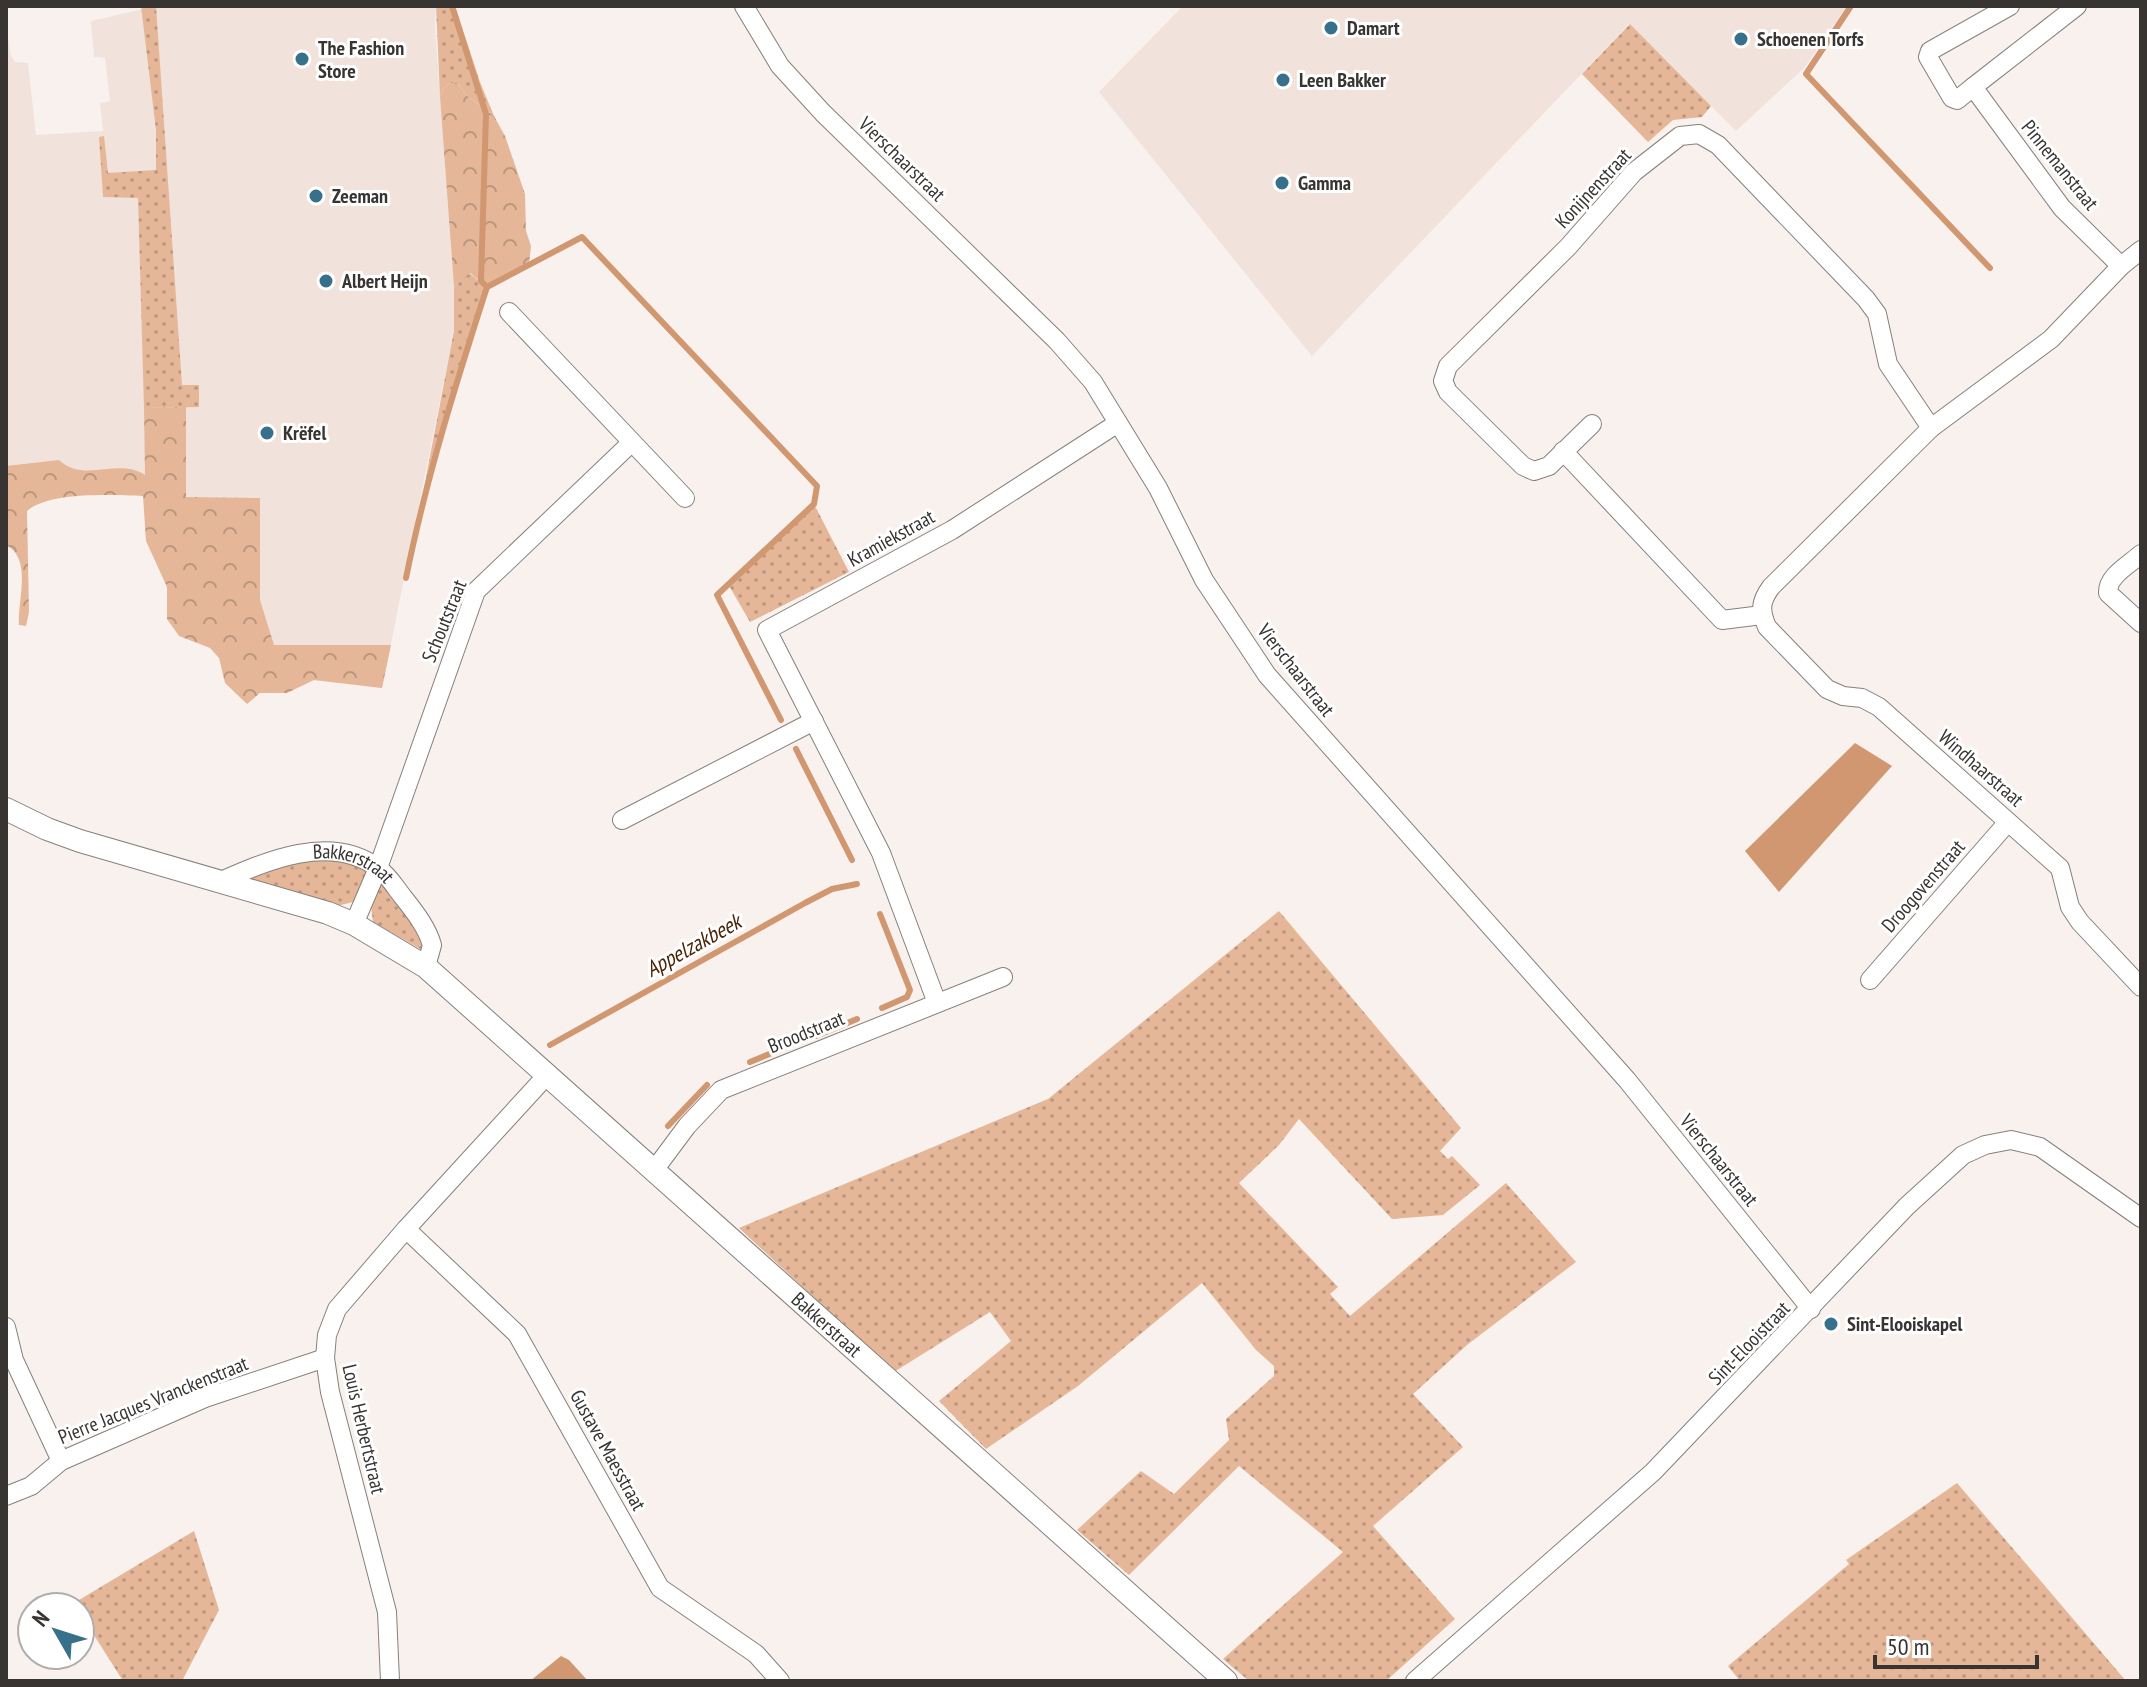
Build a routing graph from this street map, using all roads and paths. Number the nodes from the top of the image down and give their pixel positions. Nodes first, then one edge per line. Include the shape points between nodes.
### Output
1 (744, 6) edge
2 (2010, 6) edge
3 (2077, 6) edge
4 (1973, 87) junction
5 (2141, 250) edge
6 (2121, 266) junction
7 (509, 312) dead end
8 (1118, 423) junction
9 (1592, 424) dead end
10 (1931, 428) junction
11 (631, 443) junction
12 (1563, 451) junction
13 (685, 498) dead end
14 (2141, 554) edge
15 (1762, 615) junction
16 (2141, 623) edge
17 (814, 721) junction
18 (6, 809) edge
19 (622, 820) dead end
20 (2008, 822) junction
21 (378, 868) junction
22 (219, 882) junction
23 (354, 924) junction
24 (426, 967) junction
25 (1003, 977) dead end
26 (1870, 980) dead end
27 (2141, 987) edge
28 (937, 1003) junction
29 (548, 1074) junction
30 (655, 1169) junction
31 (2138, 1209) edge
32 (406, 1229) junction
33 (1811, 1309) junction
34 (6, 1327) edge
35 (325, 1358) junction
36 (61, 1461) junction
37 (6, 1496) edge
38 (390, 1681) edge
39 (780, 1681) edge
40 (1226, 1681) edge
41 (1415, 1681) edge

1 - 8 street, Vierschaarstraat via 780,66 1057,341 1093,382
2 - 4 street via 1930,51 1928,57 1952,98 1957,100
3 - 4 street
4 - 6 street, Pinnemanstraat via 2062,208
5 - 6 street
6 - 10 street via 2051,339
7 - 11 street
8 - 17 street, Kramiekstraat via 952,530 767,630
8 - 33 street, Vierschaarstraat via 1204,580 1267,675 1627,1080
9 - 12 street, Konijnenstraat
10 - 12 street, Konijnenstraat via 1888,364 1877,314 1866,299 1718,145 1699,134 1680,136 1634,172 1568,247 1448,366 1443,381 1448,392 1523,466 1534,471 1549,466
10 - 15 street via 1771,587 1761,602
11 - 13 street
11 - 21 street, Schoutstraat via 476,591
12 - 15 street via 1722,620
14 - 16 street via 2107,587
15 - 20 street, Windhaarstraat via 1767,627 1827,689 1879,707
17 - 19 street
17 - 28 street, Kramiekstraat via 881,853
18 - 22 street, Bakkerstraat via 80,841
20 - 26 street, Droogovenstraat
20 - 27 street, Windhaarstraat via 2060,868 2070,907 2080,922
21 - 22 street, Bakkerstraat via 353,855 319,851 256,866
21 - 23 street, Schoutstraat
21 - 24 street, Bakkerstraat via 430,938
22 - 23 street, Bakkerstraat
23 - 24 street, Bakkerstraat
24 - 29 street, Bakkerstraat
25 - 28 street, Broodstraat
28 - 30 street, Broodstraat via 721,1090
29 - 30 street, Bakkerstraat
29 - 32 street, Louis Herbertstraat
30 - 40 street, Bakkerstraat
31 - 33 street, Sint-Elooistraat via 2040,1147 2011,1140 1985,1145 1963,1155 1907,1206
32 - 35 street, Louis Herbertstraat via 337,1309
32 - 39 street, Gustave Maesstraat via 517,1334 660,1588 756,1654
33 - 41 street, Sint-Elooistraat via 1653,1472
34 - 36 street via 14,1360
35 - 36 street, Pierre Jacques Vranckenstraat via 205,1398
35 - 38 street, Louis Herbertstraat via 387,1612
36 - 37 street, Pierre Jacques Vranckenstraat via 31,1486

